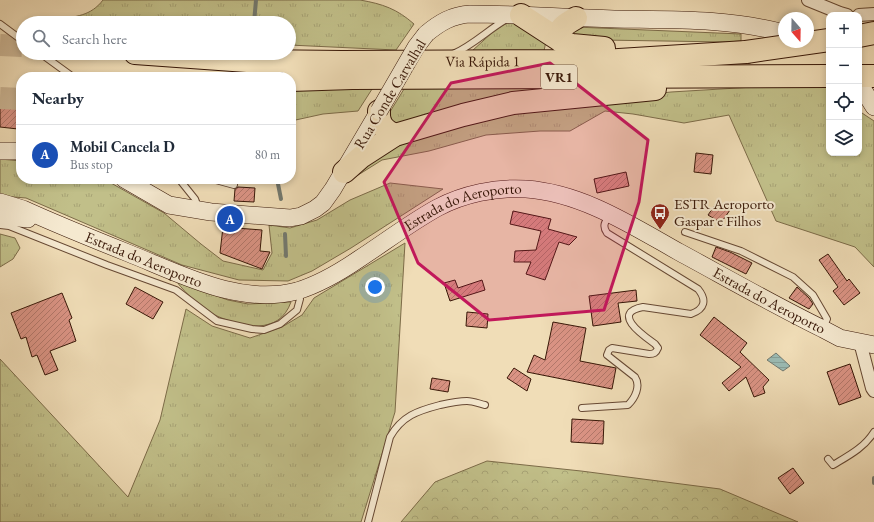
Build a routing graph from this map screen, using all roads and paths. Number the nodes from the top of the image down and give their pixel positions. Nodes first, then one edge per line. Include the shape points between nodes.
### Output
1 (808, 0) edge
2 (838, 12) edge
3 (874, 14) edge
4 (517, 15) junction
5 (862, 15) edge
6 (576, 18) junction
7 (0, 24) edge
8 (778, 32) edge
9 (874, 34) edge
10 (16, 36) edge
11 (862, 36) edge
12 (826, 40) edge
13 (561, 41) junction
14 (814, 43) edge
15 (827, 48) edge
16 (741, 52) junction
17 (50, 60) edge
18 (233, 60) edge
19 (434, 61) junction
20 (66, 72) edge
21 (757, 76) junction
22 (826, 76) edge
23 (862, 76) edge
24 (874, 76) edge
25 (296, 80) edge
26 (860, 84) edge
27 (874, 107) edge
28 (379, 111) junction
29 (395, 135) junction
30 (0, 150) edge
31 (16, 151) edge
32 (344, 172) junction
33 (133, 184) edge
34 (183, 184) edge
35 (0, 202) edge
36 (199, 210) junction
37 (610, 214) junction
38 (0, 216) edge
39 (48, 221) junction
40 (0, 225) edge
41 (685, 232) dead end
42 (297, 291) junction
43 (822, 329) junction
44 (867, 344) edge
45 (874, 392) edge
46 (485, 405) dead end
47 (582, 408) dead end
48 (874, 432) edge
49 (828, 459) dead end
50 (368, 522) edge

1 - 2 street
3 - 5 street
4 - 6 main road, Rua Conde Carvalhal
4 - 13 highway
4 - 19 lane via 493,27 457,52
4 - 28 main road, Rua Conde Carvalhal, bridge via 465,14 444,20 426,34
6 - 8 main road, Rua Conde Carvalhal via 737,24
6 - 13 highway via 560,31
7 - 10 lane
9 - 11 highway
12 - 16 highway, Via Rápida 1 / VR1, bridge
13 - 16 highway via 586,47
14 - 15 main road
16 - 19 highway, Via Rápida 1 / VR1 via 603,61
17 - 20 lane
18 - 19 highway, Via Rápida 1 / VR1
21 - 22 highway, Via Rápida 1 / VR1
21 - 25 highway, Via Rápida 1 / VR1
21 - 29 highway via 689,86 513,103
23 - 24 highway
26 - 27 main road
28 - 29 highway via 378,120 381,125
28 - 32 main road, Rua Conde Carvalhal
29 - 32 highway
30 - 31 main road
32 - 36 main road, Rua Conde Carvalhal via 323,203 301,216 290,218
33 - 36 main road, Rua Conde Carvalhal via 169,205
34 - 36 lane via 195,199
35 - 39 main road, Estrada do Aeroporto
37 - 42 main road, Estrada do Aeroporto via 580,200 550,192 526,189 481,192 438,208 332,277
37 - 43 main road, Estrada do Aeroporto
37 - 47 lane via 604,225 607,232 698,289 704,302 697,312 691,314 643,307 632,312 629,317 630,323 655,344 657,352 649,354 612,348 609,350 607,355 635,377 638,387 628,405
38 - 39 main road, Estrada do Aeroporto
39 - 42 main road, Estrada do Aeroporto via 208,285 243,294
40 - 42 lane via 9,226 176,290 217,321 252,329 264,330 280,324 297,310 300,299
41 - 43 lane via 742,251 793,277 814,295 825,313 827,319
43 - 44 main road, Estrada do Aeroporto via 840,338
44 - 45 street
46 - 50 lane via 468,401 420,410 395,428 390,437
48 - 49 lane via 858,450 833,466

